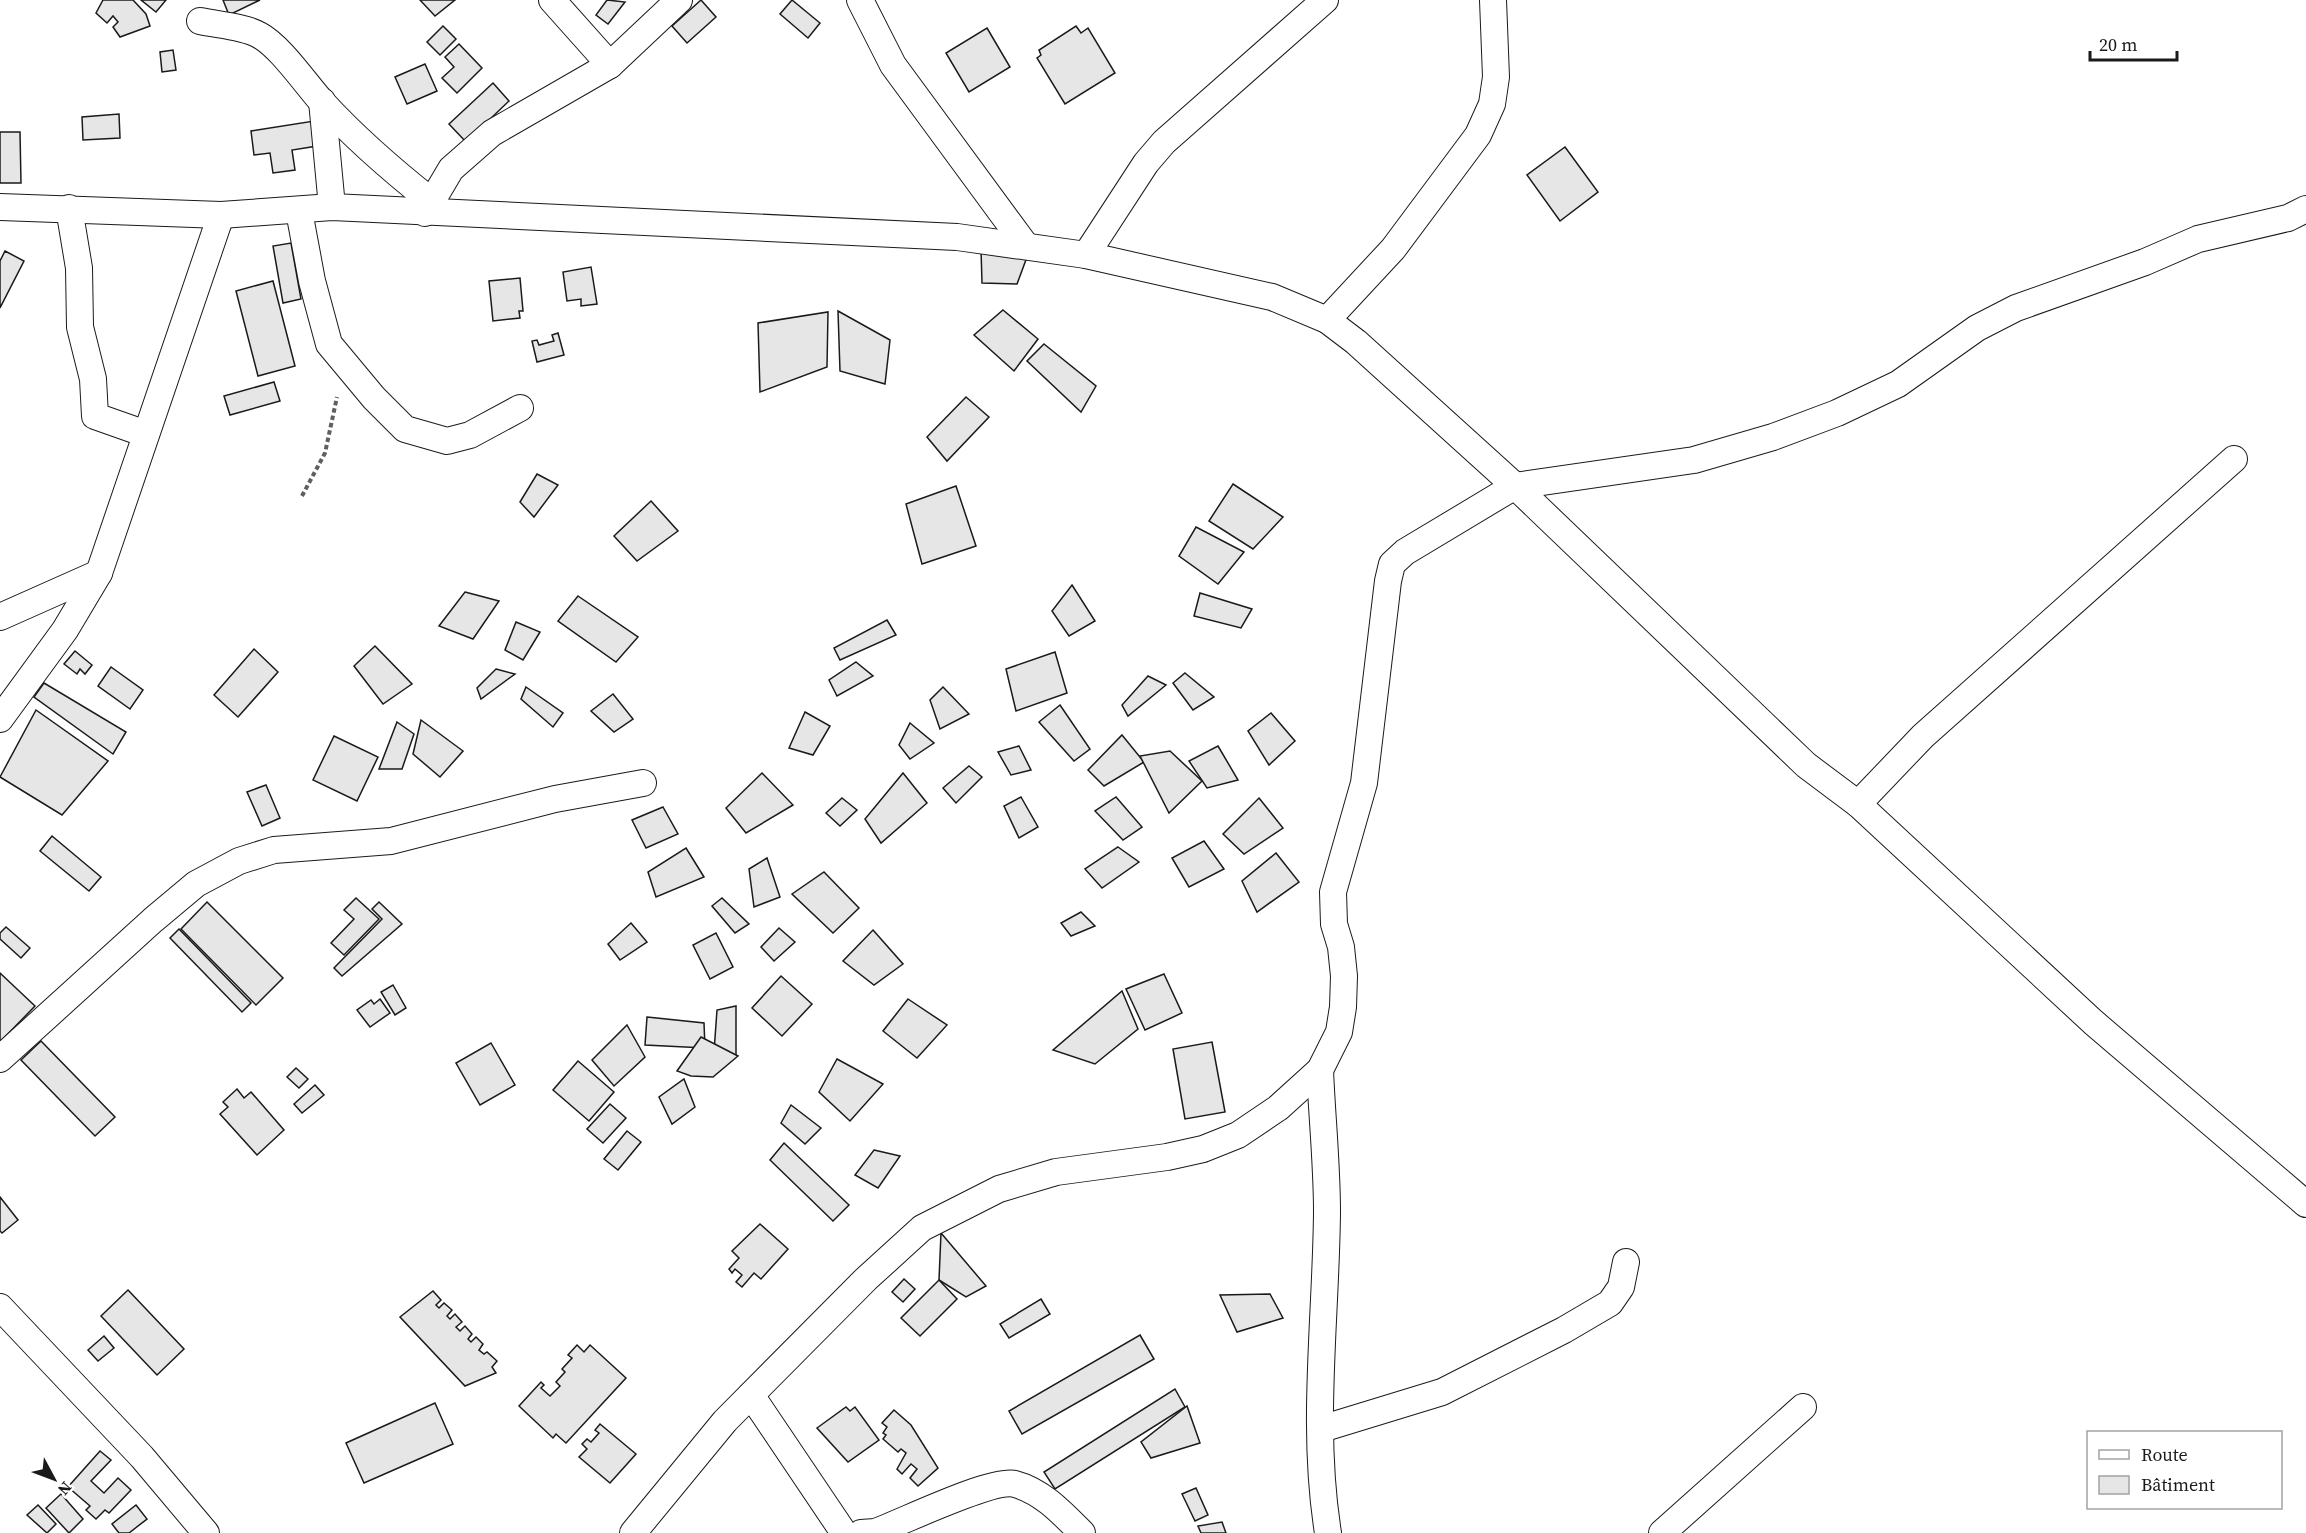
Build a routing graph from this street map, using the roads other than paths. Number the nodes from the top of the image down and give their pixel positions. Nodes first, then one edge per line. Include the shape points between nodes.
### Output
1 (552, 0) edge
2 (679, 0) edge
3 (860, 0) edge
4 (1325, 0) edge
5 (1493, 0) edge
6 (200, 21) dead end
7 (610, 65) junction
8 (322, 101) junction
9 (0, 207) edge
10 (332, 207) junction
11 (428, 207) junction
12 (69, 208) junction
13 (2306, 209) edge
14 (299, 211) junction
15 (221, 215) junction
16 (1026, 246) junction
17 (1086, 255) junction
18 (1327, 320) junction
19 (520, 408) dead end
20 (146, 434) junction
21 (2234, 459) dead end
22 (1515, 486) junction
23 (99, 573) junction
24 (0, 617) edge
25 (0, 719) edge
26 (644, 783) dead end
27 (1857, 804) junction
28 (0, 1059) edge
29 (1320, 1070) junction
30 (2306, 1204) edge
31 (1626, 1262) dead end
32 (0, 1307) edge
33 (751, 1395) junction
34 (1803, 1407) dead end
35 (1321, 1429) junction
36 (206, 1533) edge
37 (633, 1533) edge
38 (844, 1533) edge
39 (861, 1533) edge
40 (1082, 1533) edge
41 (1328, 1533) edge
42 (1662, 1533) edge

1 - 7 street
2 - 7 street
3 - 16 street via 893,65
4 - 17 street via 1164,142
5 - 18 street via 1496,77 1492,104 1478,135 1393,249
6 - 8 street via 259,35 291,64
7 - 11 street via 492,133 451,169
8 - 10 street
8 - 11 street
9 - 12 street
10 - 11 street
10 - 14 street
11 - 16 street via 957,237
12 - 15 street
12 - 20 street via 79,268 80,327 93,379 95,416
13 - 22 street via 2288,218 2198,239 2016,308 1977,328 1898,384 1773,437 1694,460
14 - 15 street
14 - 19 street via 329,344 405,429 447,441 470,435
15 - 20 street
16 - 17 street
17 - 18 street via 1272,297
18 - 22 street
20 - 23 street
21 - 27 street via 1923,736
22 - 27 street via 1806,765
22 - 29 street via 1405,552 1392,564 1364,783 1333,892 1344,1007 1339,1032
23 - 24 street
23 - 25 street via 65,630
26 - 28 street via 555,799 391,842 274,850 239,861 196,884
27 - 30 street via 2093,1022
29 - 33 street via 1278,1108 1238,1135 1203,1149 1056,1172 999,1189 922,1228
29 - 35 street via 1327,1210
31 - 35 street via 1621,1287 1611,1303 1564,1330 1442,1392
32 - 36 street via 142,1457
33 - 37 street
33 - 38 street
34 - 42 street
35 - 41 street
39 - 40 street via 886,1528 989,1486 1014,1483 1041,1495

